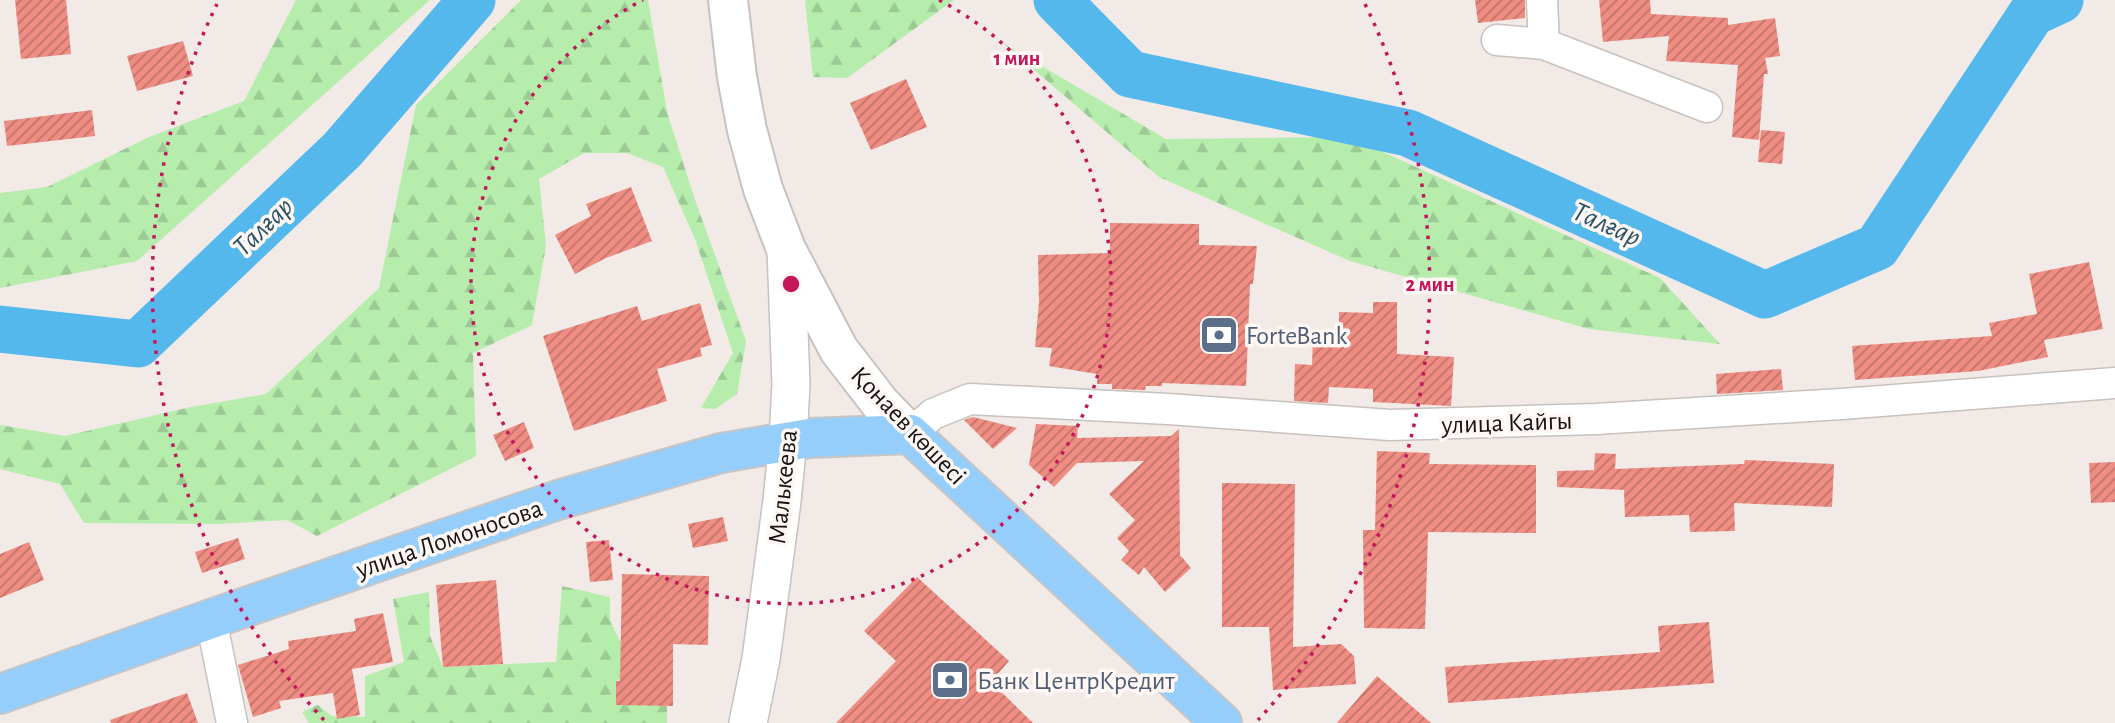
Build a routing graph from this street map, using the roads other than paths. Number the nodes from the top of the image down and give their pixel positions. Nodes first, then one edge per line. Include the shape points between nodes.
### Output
1 (728, 0) edge
2 (1542, 0) edge
3 (1497, 40) dead end
4 (1544, 44) junction
5 (1707, 107) dead end
6 (786, 249) junction
7 (2115, 383) edge
8 (910, 434) junction
9 (788, 440) junction
10 (211, 619) junction
11 (0, 694) edge
12 (232, 723) edge
13 (748, 723) edge
14 (1222, 723) edge

1 - 6 main road, Қонаев көшесі via 747,130
2 - 4 street
3 - 4 street
4 - 5 street
6 - 8 main road, Қонаев көшесі via 839,350
6 - 9 street, Малькеева via 791,384
7 - 8 street, улица Кайгы via 1623,418 1390,425 971,399 933,414
8 - 9 main road, улица Ломоносова
8 - 14 main road, Қонаев көшесі
9 - 10 main road, улица Ломоносова via 721,453 558,500
9 - 13 street, Малькеева via 761,659
10 - 11 main road, улица Ломоносова
10 - 12 street

